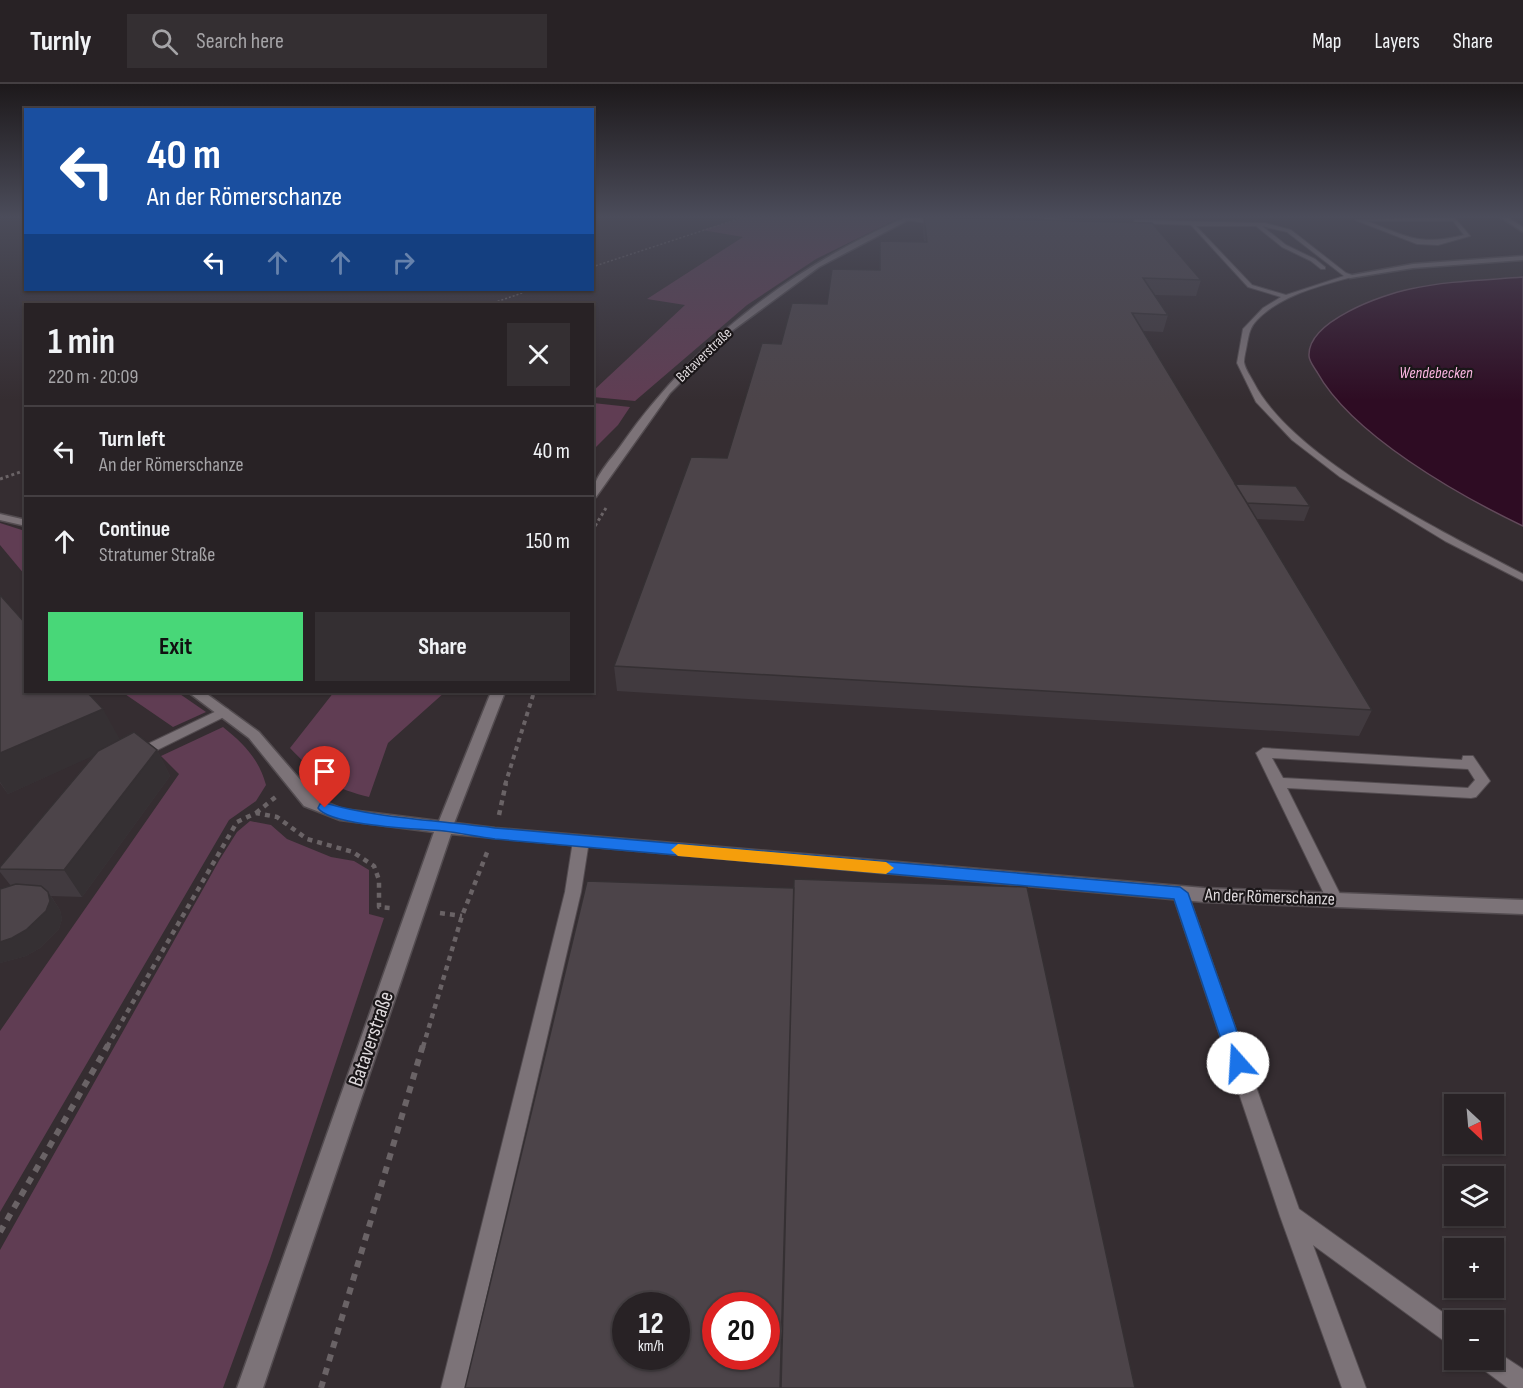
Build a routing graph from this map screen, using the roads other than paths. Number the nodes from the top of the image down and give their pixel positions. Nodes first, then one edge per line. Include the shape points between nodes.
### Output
1 (797, 278) edge
2 (1242, 278) edge
3 (1344, 278) edge
4 (1340, 279) joint
5 (1287, 297) junction
6 (594, 492) edge
7 (0, 517) edge
8 (24, 523) edge
9 (1523, 578) edge
10 (196, 693) edge
11 (498, 693) edge
12 (223, 712) junction
13 (121, 762) edge
14 (1278, 783) junction
15 (445, 826) junction
16 (581, 841) junction
17 (1180, 893) junction
18 (1335, 900) junction
19 (1523, 907) edge
20 (1291, 1216) junction
21 (1444, 1327) edge
22 (1503, 1370) edge
23 (1523, 1384) edge
24 (250, 1388) edge
25 (453, 1388) edge
26 (1354, 1388) edge

1 - 6 street, Bataverstraße via 760,303 678,378 635,431
2 - 5 lane via 1250,286
3 - 4 lane
4 - 5 lane
5 - 9 lane via 1260,315 1241,339 1242,365 1264,405 1284,428 1363,490
7 - 8 street
10 - 12 street, An der Römerschanze
11 - 15 street, Bataverstraße
12 - 13 lane
12 - 15 street, An der Römerschanze via 254,735 310,802 340,814
14 - 14 lane via 1471,793 1483,780 1469,760 1263,753
14 - 18 lane
15 - 16 street, An der Römerschanze
15 - 24 street, Bataverstraße
16 - 17 street, An der Römerschanze
16 - 25 lane via 573,892
17 - 18 street, An der Römerschanze
17 - 20 lane
18 - 19 street, An der Römerschanze
20 - 21 lane
20 - 26 lane
22 - 23 lane

